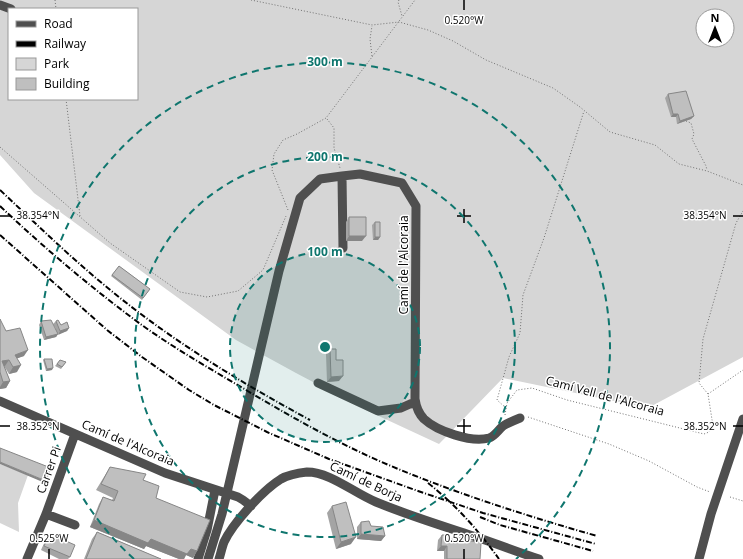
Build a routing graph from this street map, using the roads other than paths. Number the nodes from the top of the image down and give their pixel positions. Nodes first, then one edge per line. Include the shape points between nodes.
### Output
1 (342, 176) junction
2 (343, 248) dead end
3 (318, 383) dead end
4 (0, 401) edge
5 (415, 403) junction
6 (520, 418) road end
7 (743, 419) edge
8 (76, 434) junction
9 (215, 490) junction
10 (250, 506) junction
11 (46, 514) junction
12 (75, 525) dead end
13 (700, 557) edge
14 (27, 559) edge
15 (198, 559) edge
16 (208, 559) edge
17 (219, 559) edge
18 (538, 559) edge

1 - 2 street
1 - 5 street, Camí de l'Alcoraia via 360,174 402,183 416,206
1 - 16 street, Camí de l'Alcoraia via 320,179 300,198 279,271 222,514
3 - 5 street via 378,411
4 - 8 street, Camí de l'Alcoraia
5 - 6 street via 425,420 446,432 462,437 487,438
7 - 13 street
8 - 9 street, Camí de l'Alcoraia
8 - 11 street, Carrer Pi
9 - 10 street, Camí de l'Alcoraia via 243,500
9 - 15 street
10 - 17 street, Camí de Borja via 224,541
10 - 18 street, Camí de Borja via 282,478 315,472 420,519
11 - 12 street
11 - 14 street, Carrer Pi

